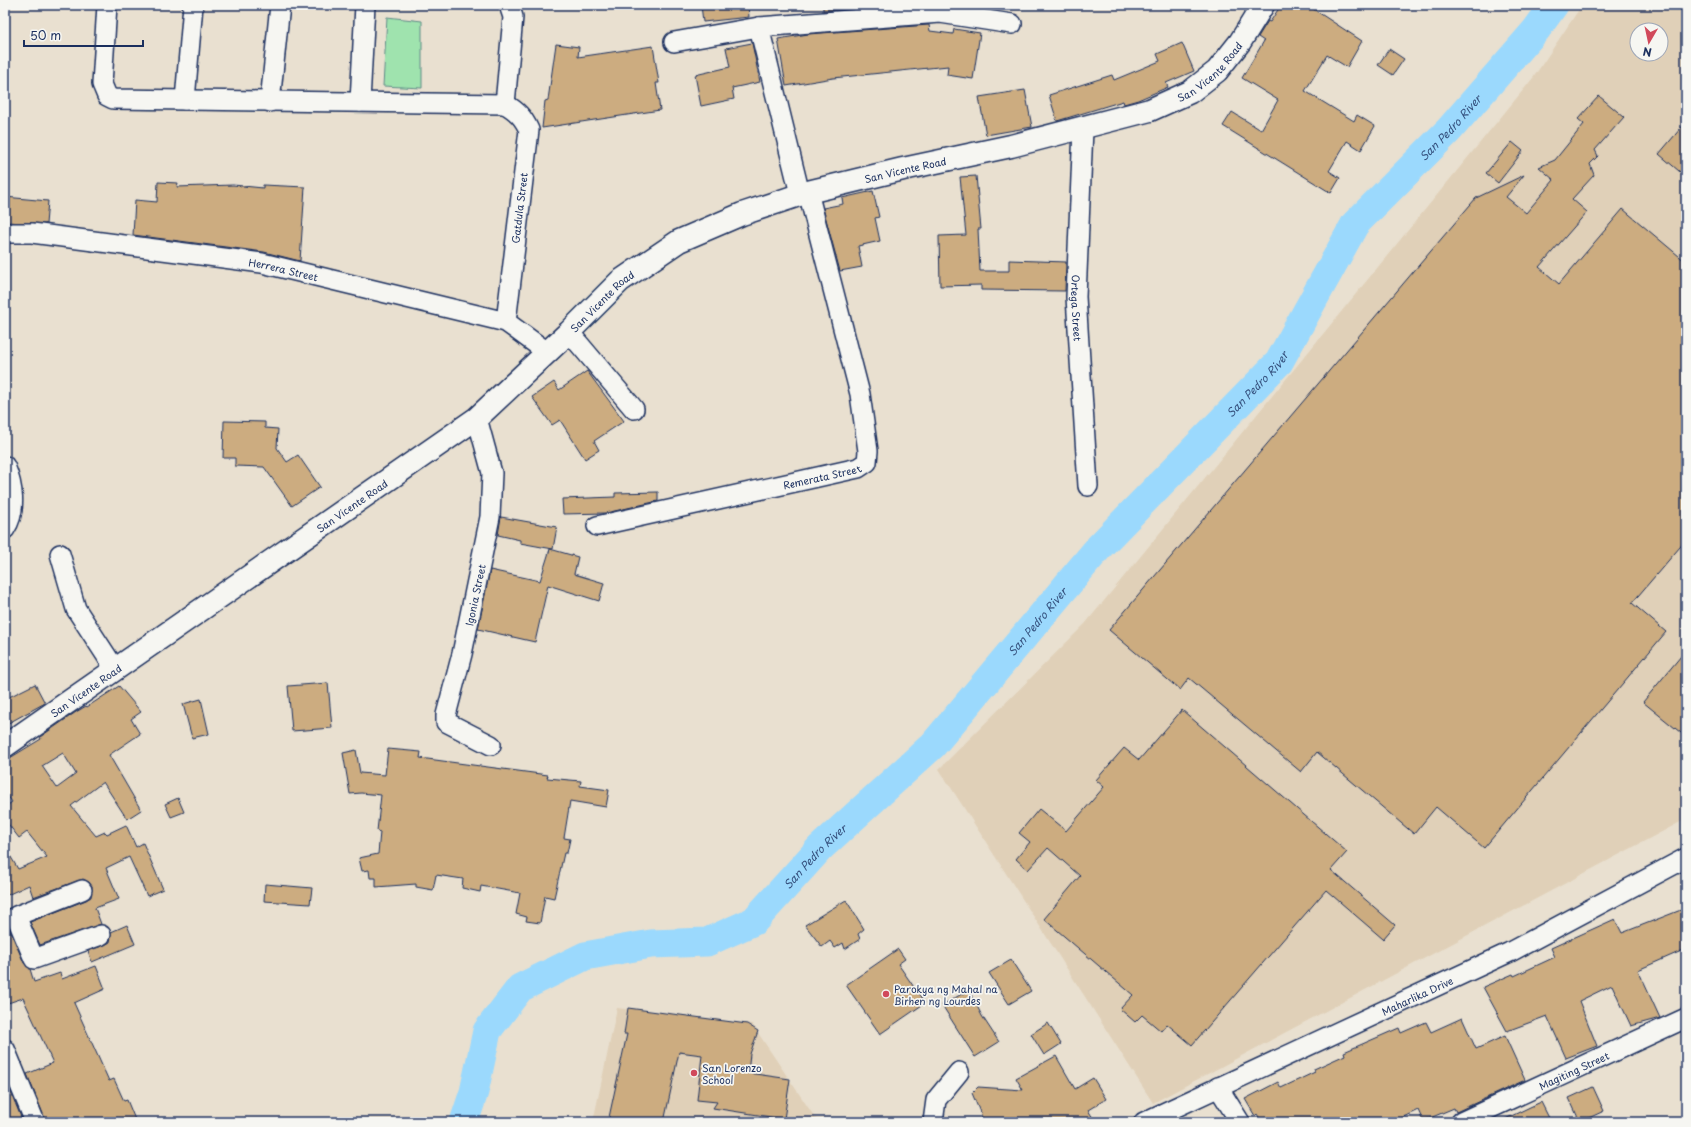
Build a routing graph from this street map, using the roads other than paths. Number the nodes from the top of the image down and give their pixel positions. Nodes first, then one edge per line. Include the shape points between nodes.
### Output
1 (106, 5) edge
2 (193, 5) edge
3 (280, 5) edge
4 (365, 5) edge
5 (509, 5) edge
6 (1263, 5) edge
7 (1012, 24) dead end
8 (759, 27) junction
9 (674, 42) dead end
10 (185, 100) junction
11 (270, 102) junction
12 (360, 102) junction
13 (505, 104) junction
14 (1083, 129) junction
15 (804, 193) junction
16 (5, 234) edge
17 (506, 322) junction
18 (569, 332) junction
19 (547, 352) junction
20 (634, 409) dead end
21 (477, 418) junction
22 (5, 466) edge
23 (1088, 486) dead end
24 (597, 526) dead end
25 (5, 529) edge
26 (60, 554) dead end
27 (115, 669) junction
28 (491, 745) dead end
29 (5, 746) edge
30 (1686, 858) edge
31 (82, 890) dead end
32 (13, 930) edge
33 (101, 935) dead end
34 (1686, 1018) edge
35 (7, 1059) edge
36 (959, 1072) dead end
37 (1218, 1087) junction
38 (35, 1122) edge
39 (933, 1122) edge
40 (1144, 1122) edge
41 (1240, 1122) edge
42 (1461, 1122) edge

1 - 10 street via 102,84 107,96 121,100
2 - 10 street
3 - 11 street
4 - 12 street
5 - 13 street via 513,17
6 - 14 main road, San Vicente Road via 1240,42 1217,71 1190,92 1150,110
7 - 8 street via 940,13
8 - 9 street
8 - 15 street
10 - 11 street
11 - 12 street
12 - 13 street
13 - 17 street, Gatdula Street via 524,119 529,130
14 - 15 main road, San Vicente Road
14 - 23 street, Ortega Street via 1076,297
15 - 18 main road, San Vicente Road via 742,214 679,241 620,281
15 - 24 street, Remerata Street via 860,394 868,450 867,462 858,468
16 - 17 street, Herrera Street via 32,233 262,263
17 - 19 street, Herrera Street
18 - 19 main road, San Vicente Road
18 - 20 street
19 - 21 main road, San Vicente Road
21 - 27 main road, San Vicente Road
21 - 28 street, Igonia Street via 492,473 490,517 446,722
22 - 25 street via 13,504 11,517
26 - 27 street via 76,609
27 - 29 main road, San Vicente Road
30 - 37 street, Maharlika Drive via 1510,952
31 - 32 street via 16,916
32 - 33 street via 34,959
34 - 42 street, Magiting Street
35 - 38 street
36 - 39 street via 936,1100
37 - 40 street, Maharlika Drive
37 - 41 street

